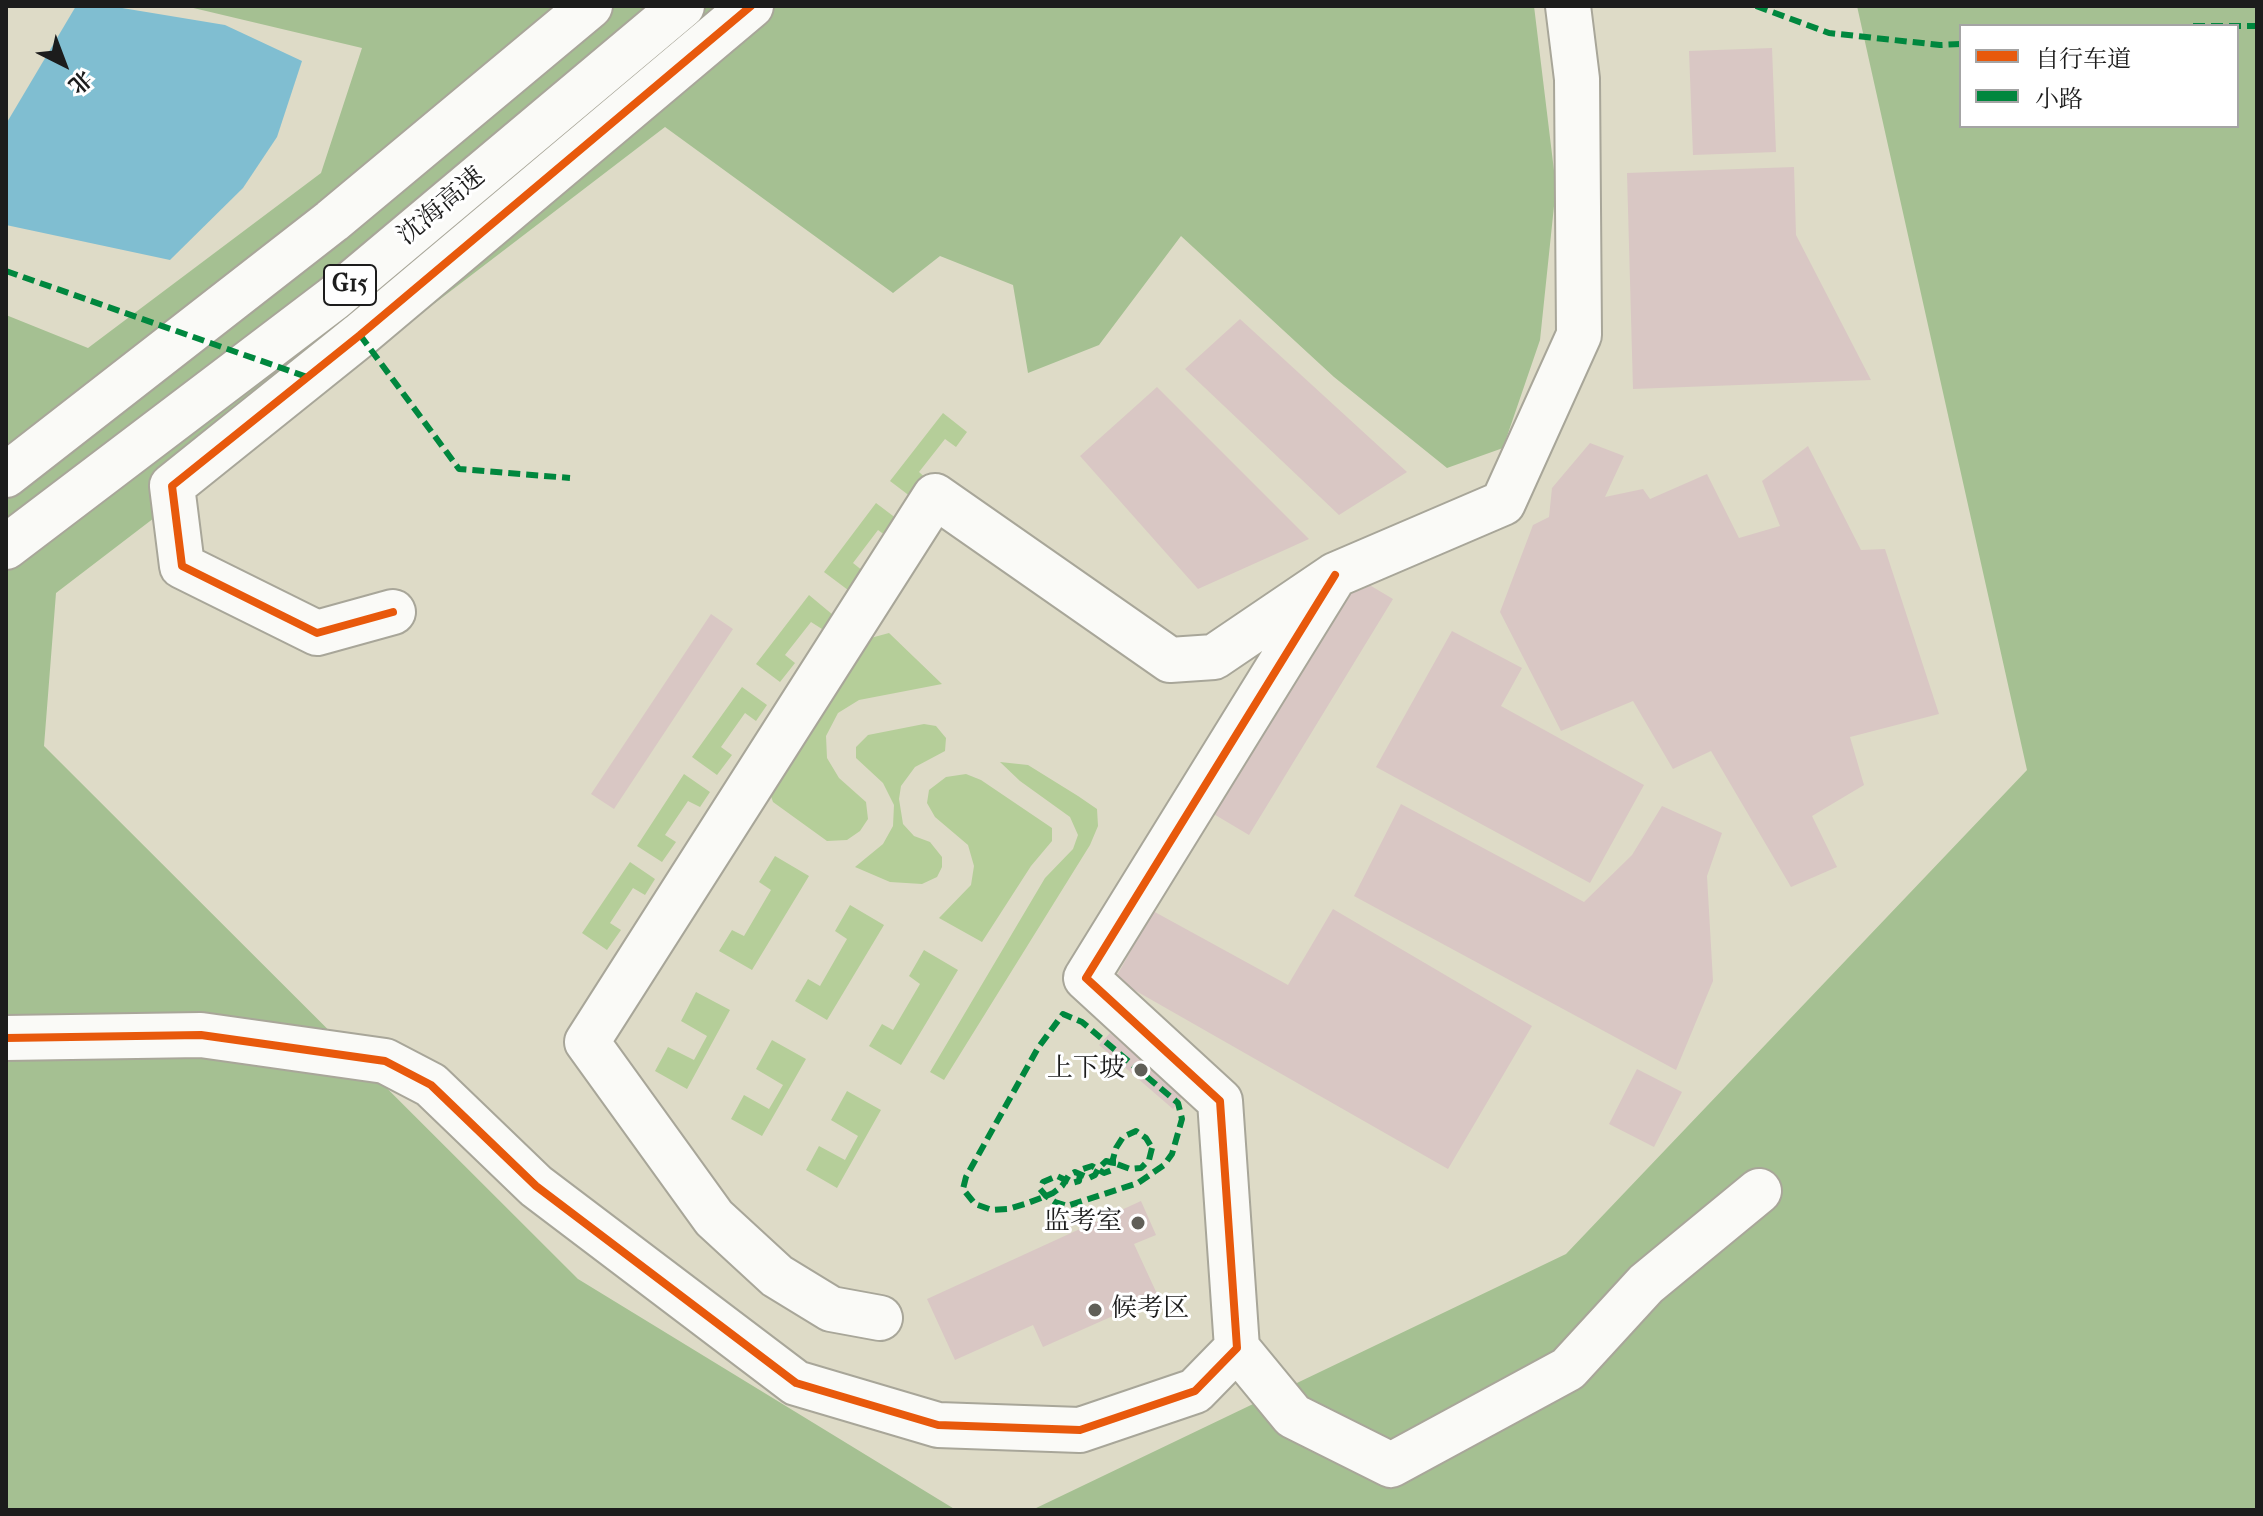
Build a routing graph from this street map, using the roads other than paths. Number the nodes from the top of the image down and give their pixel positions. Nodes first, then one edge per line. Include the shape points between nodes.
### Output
1 (590, 6) edge
2 (682, 6) edge
3 (751, 6) edge
4 (1568, 6) edge
5 (6, 475) edge
6 (6, 547) edge
7 (1335, 575) junction
8 (393, 612) dead end
9 (6, 1038) edge
10 (1759, 1191) dead end
11 (880, 1318) dead end
12 (1237, 1348) junction

1 - 5 main road, G15 via 332,221
2 - 6 main road, 沈海高速 / G15 via 334,298
3 - 8 main road via 172,486 182,566 317,633
4 - 7 main road via 1577,79 1579,335 1503,503
7 - 11 main road via 1214,657 1170,660 935,496 587,1042 725,1228 777,1276 831,1309
7 - 12 main road via 1086,978 1220,1101
9 - 12 main road via 201,1035 385,1061 431,1085 536,1186 796,1383 938,1425 1080,1430 1195,1391
10 - 12 main road via 1646,1284 1568,1369 1391,1465 1293,1416

